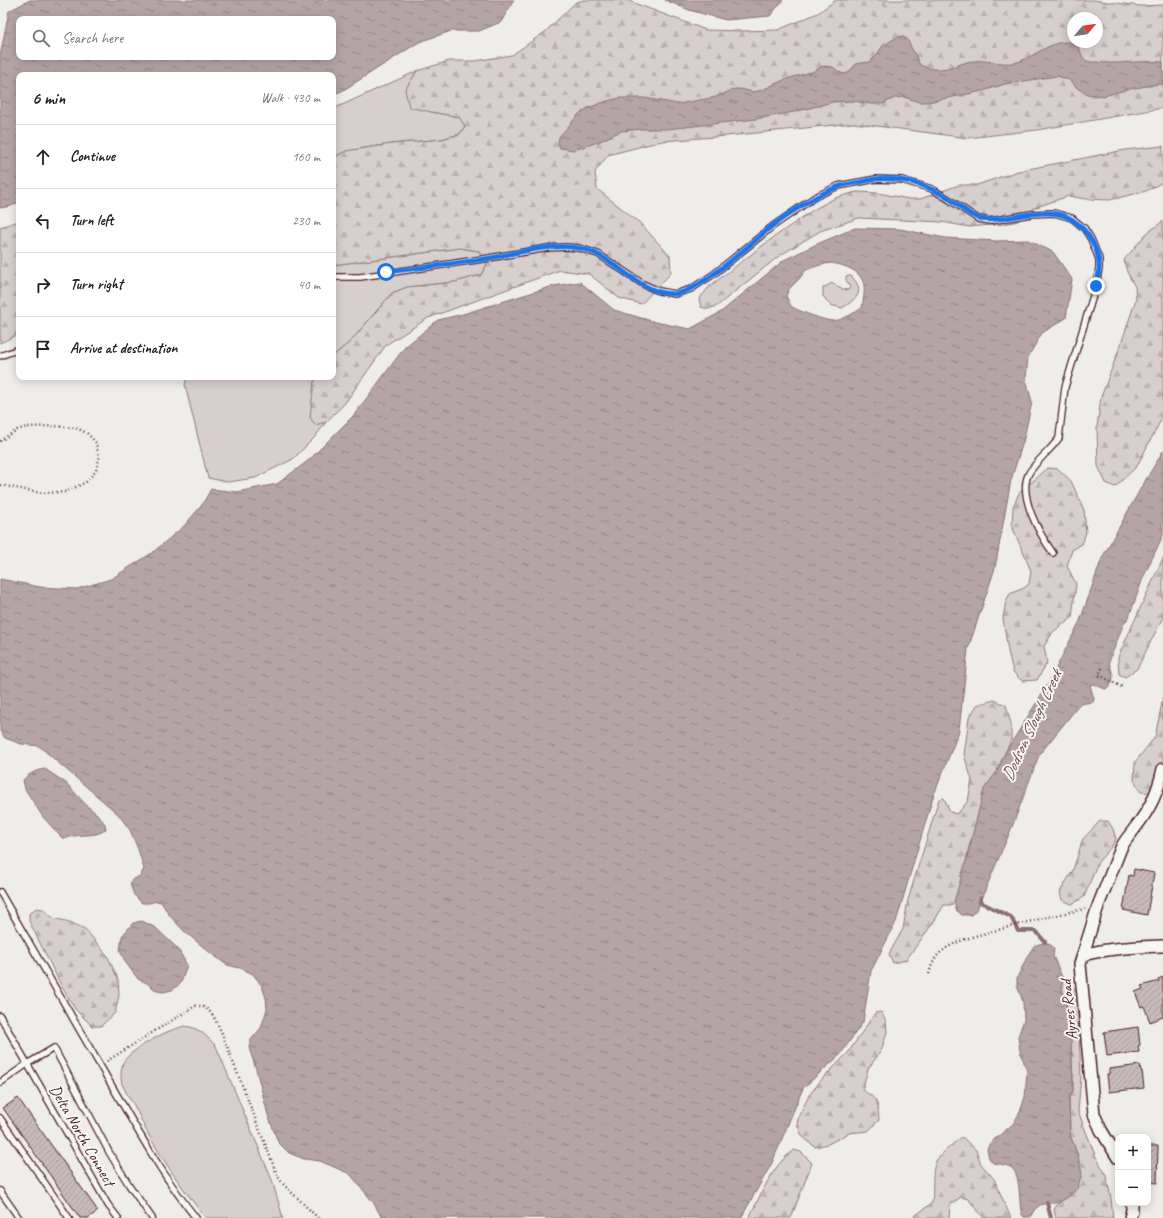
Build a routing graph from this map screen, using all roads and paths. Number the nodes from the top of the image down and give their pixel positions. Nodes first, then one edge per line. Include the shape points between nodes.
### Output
1 (336, 277) edge
2 (16, 349) edge
3 (0, 356) edge
4 (0, 441) edge
5 (0, 485) edge
6 (1053, 553) dead end
7 (1102, 668) dead end
8 (1122, 687) dead end
9 (1163, 769) edge
10 (0, 892) edge
11 (1098, 906) junction
12 (1163, 946) edge
13 (1082, 955) junction
14 (929, 974) dead end
15 (0, 1016) edge
16 (27, 1064) junction
17 (100, 1066) junction
18 (0, 1083) edge
19 (0, 1118) edge
20 (1115, 1153) edge
21 (0, 1191) edge
22 (1132, 1206) edge
23 (19, 1218) edge
24 (70, 1218) edge
25 (118, 1218) edge
26 (152, 1218) edge
27 (196, 1218) edge
28 (318, 1218) edge
29 (1130, 1218) edge

1 - 6 lane via 360,277 567,247 598,254 643,284 659,291 676,294 691,289 709,278 773,226 815,197 838,186 876,179 902,180 932,189 978,219 990,221 1054,213 1072,218 1084,228 1099,259 1096,286 1065,387 1059,438 1039,460 1026,482 1028,504 1036,525
2 - 3 lane
4 - 5 path via 27,427 76,428 87,433 96,443 99,458 96,471 86,482 66,492 42,493
7 - 8 path via 1099,675
9 - 11 street, Ayres Road via 1155,798 1125,840
10 - 17 lane
11 - 13 street, Ayres Road
11 - 14 path via 977,936 952,945 939,954
12 - 13 street
13 - 20 street, Ayres Road via 1080,964 1094,1114
15 - 16 lane, Delta North Connect
16 - 18 lane
16 - 25 lane, Delta North Connect
16 - 26 lane via 54,1048 109,1152
17 - 27 lane via 161,1169
17 - 28 path via 195,1006 206,1008 221,1031 278,1177
19 - 24 lane
21 - 23 lane
22 - 29 street

